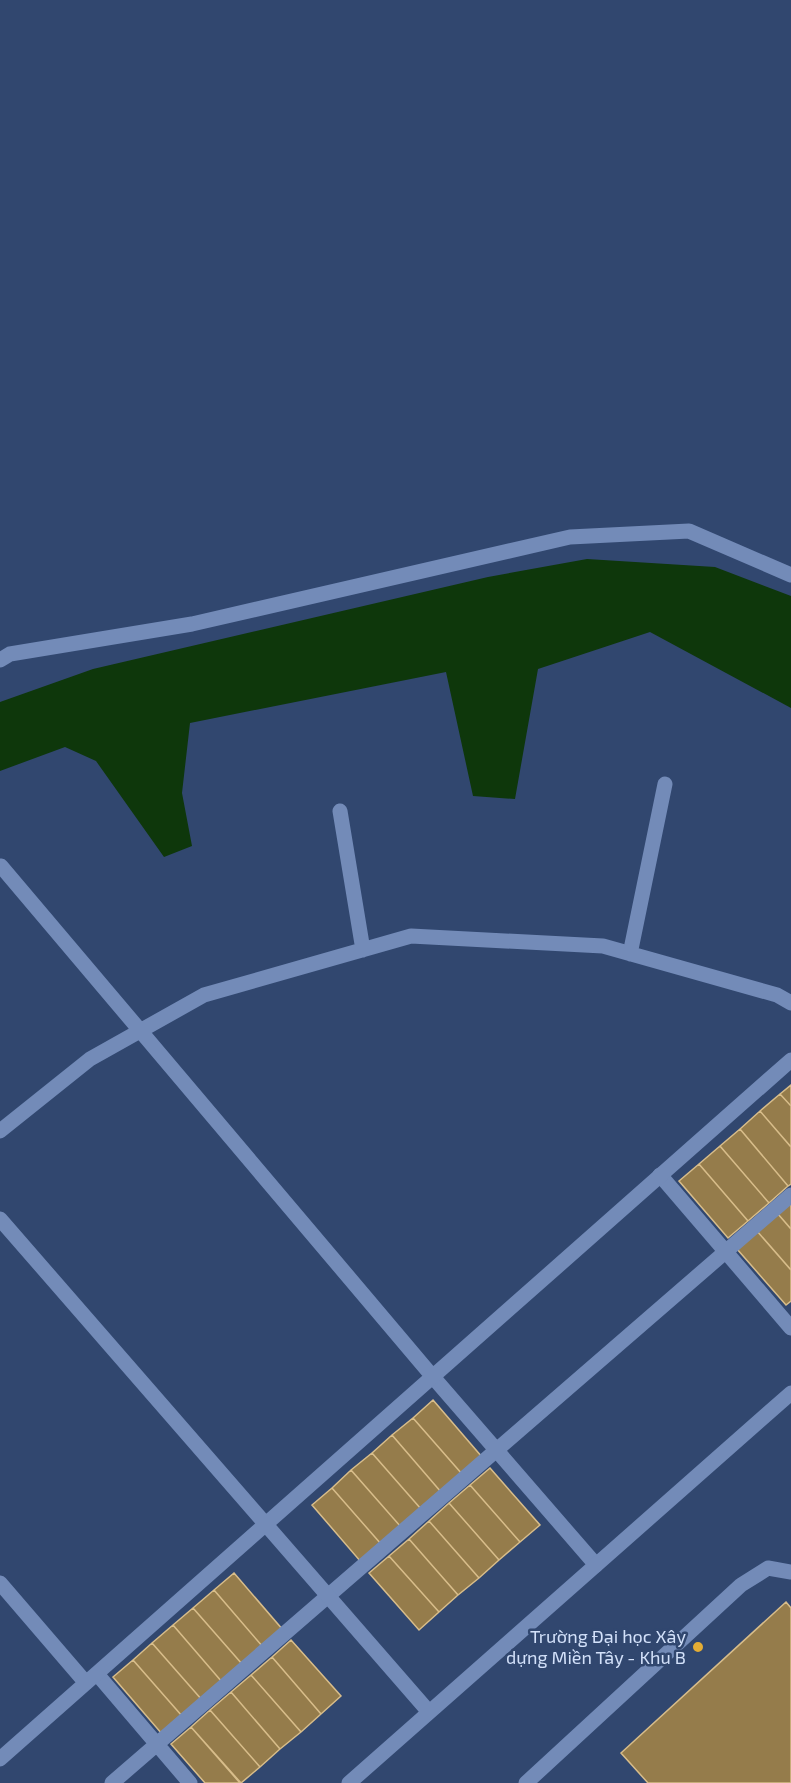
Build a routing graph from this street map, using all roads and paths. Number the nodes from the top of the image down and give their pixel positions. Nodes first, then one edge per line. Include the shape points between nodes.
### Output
1 (791, 575) edge
2 (0, 660) edge
3 (665, 784) dead end
4 (340, 811) dead end
5 (1, 866) edge
6 (363, 950) junction
7 (630, 954) junction
8 (791, 1003) edge
9 (140, 1031) junction
10 (791, 1060) edge
11 (0, 1131) edge
12 (660, 1176) junction
13 (791, 1195) edge
14 (0, 1219) edge
15 (726, 1251) junction
16 (791, 1328) edge
17 (433, 1377) junction
18 (791, 1393) edge
19 (496, 1450) junction
20 (266, 1524) junction
21 (596, 1565) junction
22 (791, 1572) edge
23 (0, 1583) edge
24 (328, 1596) junction
25 (91, 1678) junction
26 (429, 1712) junction
27 (157, 1744) junction
28 (0, 1759) edge
29 (112, 1783) edge
30 (190, 1783) edge
31 (349, 1783) edge
32 (526, 1783) edge

1 - 2 street via 689,531 570,537 192,624 10,654
3 - 7 street
4 - 6 street
5 - 9 street
6 - 7 street via 411,936 603,946
6 - 9 street via 204,995
7 - 8 street via 777,995
9 - 11 street via 90,1059
9 - 17 street
10 - 12 street
12 - 15 street
12 - 17 street
13 - 15 street
14 - 20 street
15 - 16 street
15 - 19 street
17 - 19 street
17 - 20 street
18 - 21 street
19 - 21 street
19 - 24 street
20 - 24 street
20 - 25 street
21 - 26 street
22 - 32 street via 768,1568 741,1585
23 - 25 street
24 - 26 street
24 - 27 street
25 - 27 street
25 - 28 street
26 - 31 street
27 - 29 street
27 - 30 street

